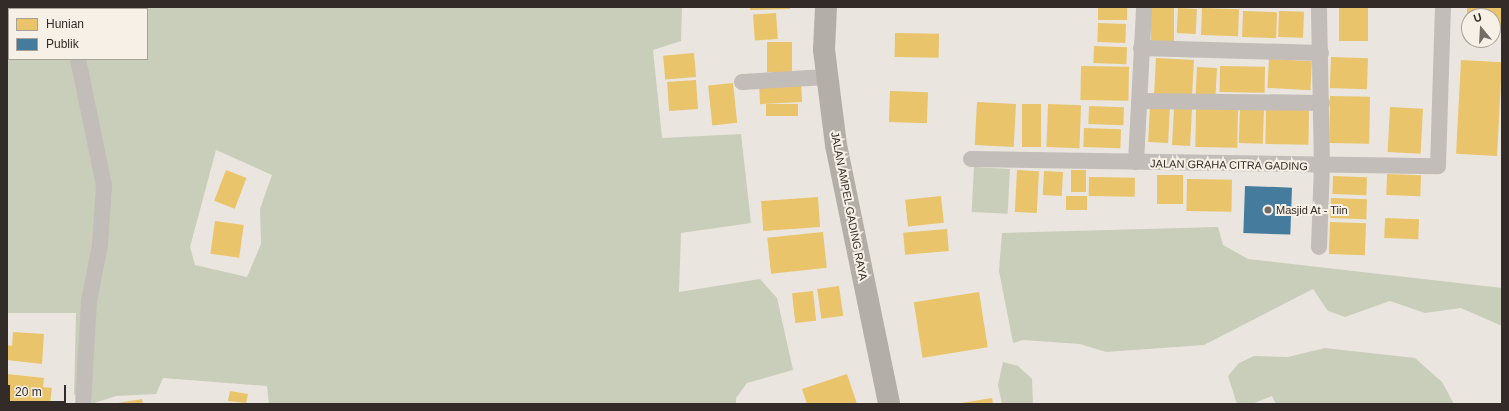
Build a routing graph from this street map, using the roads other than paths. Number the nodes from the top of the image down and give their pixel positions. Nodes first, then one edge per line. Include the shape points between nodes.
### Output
1 (826, 7) edge
2 (1144, 7) edge
3 (1319, 7) edge
4 (1443, 7) edge
5 (1141, 48) junction
6 (1321, 53) junction
7 (78, 60) edge
8 (827, 77) junction
9 (742, 82) dead end
10 (1140, 101) junction
11 (1322, 103) junction
12 (971, 158) dead end
13 (1136, 162) junction
14 (1322, 167) junction
15 (1319, 247) dead end
16 (83, 404) edge
17 (888, 404) edge

1 - 8 main road, JALAN AMPEL GADING RAYA via 824,50
2 - 5 street, JALAN GRAHA CITRA GADING
3 - 6 street, JALAN GRAHA CITRA GADING
4 - 14 street, JALAN GRAHA CITRA GADING via 1438,166
5 - 6 street
5 - 10 street, JALAN GRAHA CITRA GADING
6 - 11 street, JALAN GRAHA CITRA GADING
7 - 16 street via 104,186 100,246 89,301
8 - 9 street
8 - 17 main road, JALAN AMPEL GADING RAYA via 836,145
10 - 11 street
10 - 13 street, JALAN GRAHA CITRA GADING
11 - 14 street, JALAN GRAHA CITRA GADING
12 - 13 street, JALAN GRAHA CITRA GADING
13 - 14 street, JALAN GRAHA CITRA GADING
14 - 15 street, JALAN GRAHA CITRA GADING

